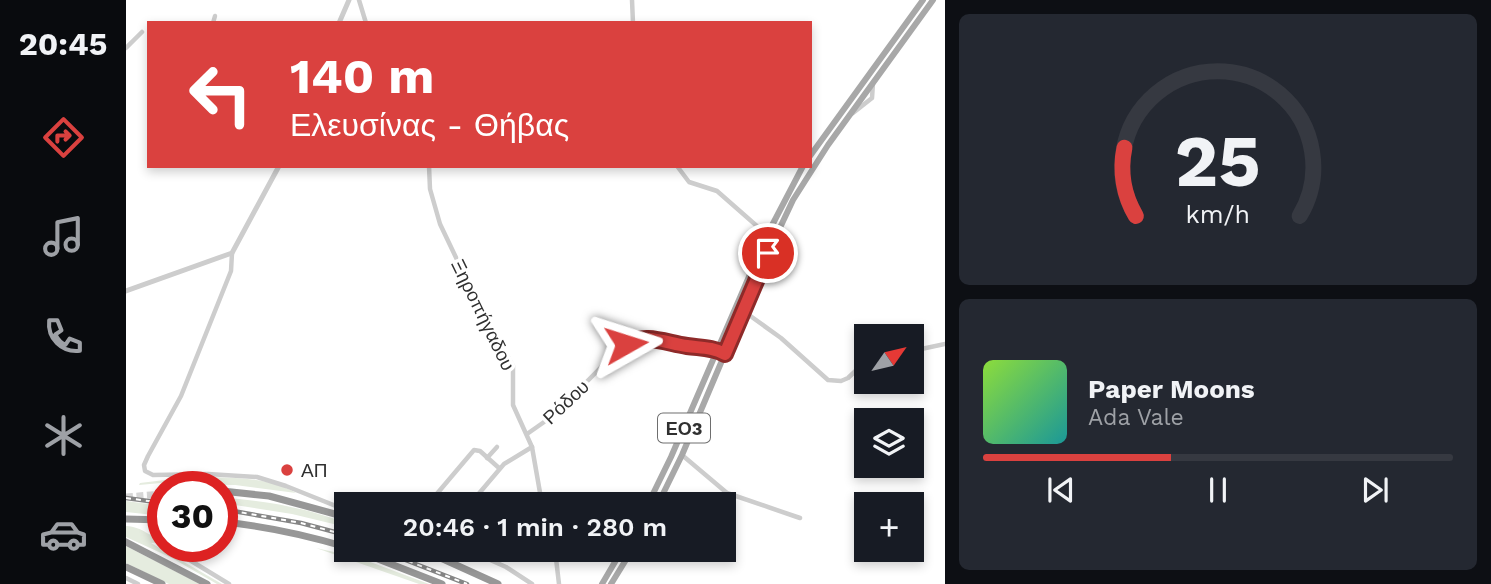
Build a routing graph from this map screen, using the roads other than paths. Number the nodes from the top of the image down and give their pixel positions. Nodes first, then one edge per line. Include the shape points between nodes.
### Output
1 (349, 0) edge
2 (359, 0) edge
3 (632, 0) edge
4 (923, 0) edge
5 (933, 0) edge
6 (215, 16) dead end
7 (214, 21) edge
8 (340, 21) edge
9 (365, 21) edge
10 (633, 21) edge
11 (142, 32) dead end
12 (126, 48) edge
13 (812, 153) edge
14 (278, 168) edge
15 (429, 168) edge
16 (678, 168) edge
17 (802, 168) edge
18 (766, 235) junction
19 (232, 253) junction
20 (126, 291) edge
21 (736, 306) junction
22 (743, 310) junction
23 (945, 344) edge
24 (924, 348) edge
25 (718, 350) junction
26 (725, 354) junction
27 (854, 371) edge
28 (527, 434) junction
29 (497, 447) dead end
30 (532, 447) junction
31 (682, 455) junction
32 (488, 458) junction
33 (499, 468) junction
34 (438, 492) edge
35 (480, 492) edge
36 (540, 492) edge
37 (654, 492) edge
38 (664, 492) edge
39 (238, 493) edge
40 (334, 505) edge
41 (334, 514) edge
42 (800, 518) dead end
43 (126, 519) edge
44 (147, 520) edge
45 (238, 524) edge
46 (126, 542) edge
47 (334, 543) edge
48 (193, 562) edge
49 (386, 562) edge
50 (449, 562) edge
51 (495, 562) edge
52 (556, 562) edge
53 (615, 562) edge
54 (625, 562) edge
55 (126, 567) edge
56 (126, 578) edge
57 (138, 584) edge
58 (162, 584) edge
59 (207, 584) edge
60 (229, 584) edge
61 (442, 584) edge
62 (498, 584) edge
63 (532, 584) edge
64 (559, 584) edge
65 (602, 584) edge
66 (611, 584) edge

1 - 8 street
2 - 9 street
3 - 10 street
4 - 13 main road
5 - 22 main road, ΕΟ3 via 793,200
6 - 7 street
11 - 12 street
14 - 19 street
15 - 28 street, Ξηροπήγαδου via 440,223 513,366 513,405
16 - 18 street via 689,182 717,191
17 - 18 main road, ΕΟ3
18 - 21 main road, ΕΟ3
19 - 20 street
19 - 40 street via 231,271 145,471 150,475 257,477
21 - 22 street
21 - 25 main road, ΕΟ3
22 - 26 main road, ΕΟ3
22 - 27 street via 828,380 841,381
23 - 24 street
25 - 26 street, Ρόδου
25 - 28 street, Ρόδου via 633,340 554,415
25 - 37 main road, ΕΟ3
26 - 31 main road, ΕΟ3
28 - 30 street, Ξηροπήγαδου
29 - 32 street
30 - 33 street
30 - 36 street, Ξηροπήγαδου
31 - 38 main road, ΕΟ3
31 - 42 street via 727,493
32 - 33 street
32 - 34 street via 474,450
33 - 35 street
39 - 41 highway
43 - 44 highway
45 - 47 highway
46 - 59 highway
48 - 60 street
49 - 61 highway
50 - 62 highway
51 - 63 street
52 - 64 street
53 - 65 main road
54 - 66 main road
55 - 58 highway
56 - 57 street

